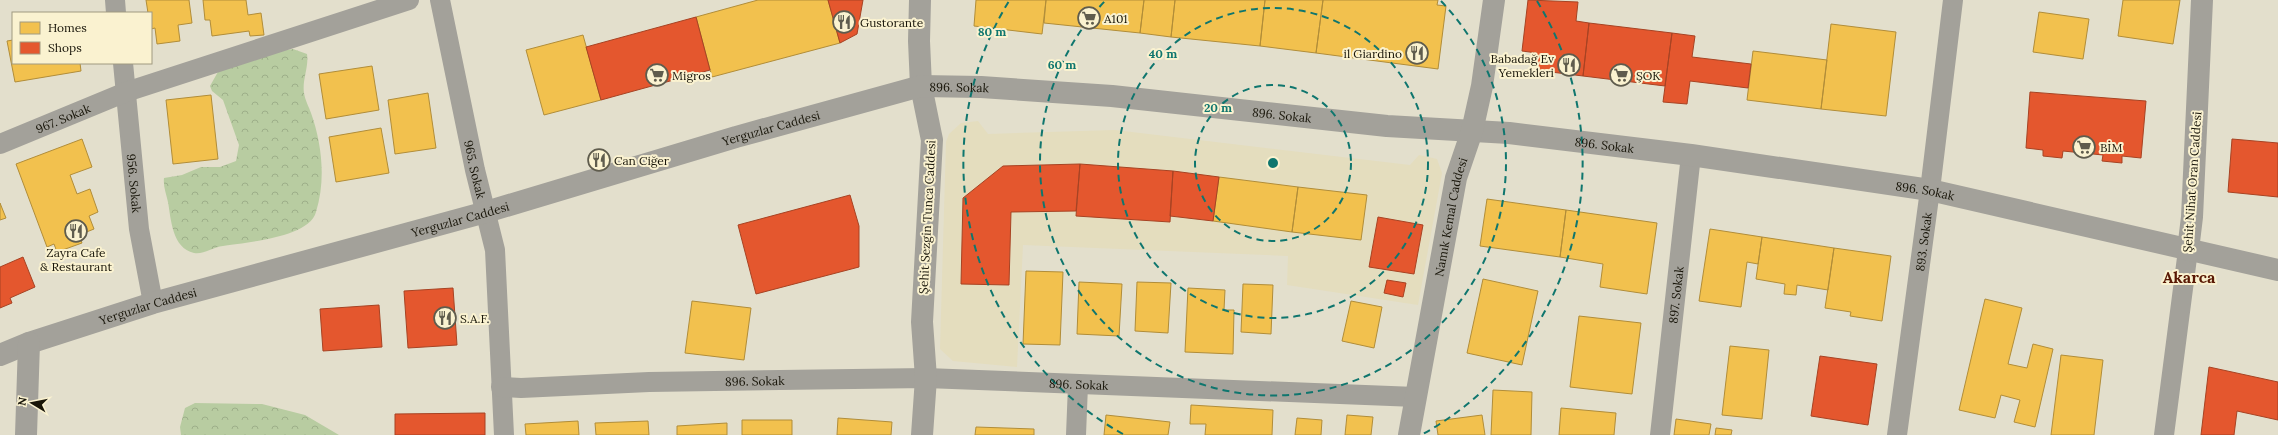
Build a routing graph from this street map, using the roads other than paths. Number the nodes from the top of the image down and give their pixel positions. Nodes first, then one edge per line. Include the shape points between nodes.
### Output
1 (115, 0) edge
2 (409, 0) edge
3 (440, 0) edge
4 (920, 0) edge
5 (1494, 0) edge
6 (1953, 0) edge
7 (2202, 0) edge
8 (116, 12) edge
9 (123, 64) edge
10 (921, 86) junction
11 (126, 92) junction
12 (1472, 131) junction
13 (0, 144) edge
14 (1691, 155) junction
15 (1930, 190) junction
16 (486, 212) junction
17 (2188, 250) junction
18 (2278, 270) edge
19 (153, 303) junction
20 (29, 343) junction
21 (0, 355) edge
22 (926, 378) junction
23 (1078, 385) junction
24 (501, 386) junction
25 (1416, 397) junction
26 (26, 435) edge
27 (504, 435) edge
28 (922, 435) edge
29 (1076, 435) edge
30 (1409, 435) edge
31 (1660, 435) edge
32 (1897, 435) edge
33 (2164, 435) edge

1 - 8 street
2 - 11 street, 967. Sokak
3 - 16 street, 965. Sokak
4 - 10 street, Şehit Sezgin Tunca Caddesi via 918,33
5 - 12 street, Namık Kemal Caddesi via 1482,86
6 - 15 street, 893. Sokak
7 - 17 street, Şehit Nihat Oran Caddesi via 2192,217
9 - 11 street, 956. Sokak
10 - 12 street, 896. Sokak via 981,86 1112,96 1387,126
10 - 16 street, Yerguzlar Caddesi via 736,137
10 - 22 street, Şehit Sezgin Tunca Caddesi via 932,140 922,322
11 - 13 street, 967. Sokak
11 - 19 street, 956. Sokak via 139,229
12 - 14 street, 896. Sokak via 1509,133
12 - 25 street, Namık Kemal Caddesi via 1456,178
14 - 15 street, 896. Sokak
14 - 31 street, 897. Sokak
15 - 17 street, 896. Sokak
15 - 32 street, 893. Sokak
16 - 19 street, Yerguzlar Caddesi
16 - 24 street, 965. Sokak via 497,268
17 - 18 street, 896. Sokak
17 - 33 street, Şehit Nihat Oran Caddesi
19 - 20 street, Yerguzlar Caddesi
20 - 21 street, Yerguzlar Caddesi
20 - 26 street
22 - 23 street, 896. Sokak
22 - 24 street, 896. Sokak via 649,382 521,388
22 - 28 street, Şehit Sezgin Tunca Caddesi
23 - 25 street, 896. Sokak
23 - 29 street
24 - 27 street, 965. Sokak
25 - 30 street, Namık Kemal Caddesi

